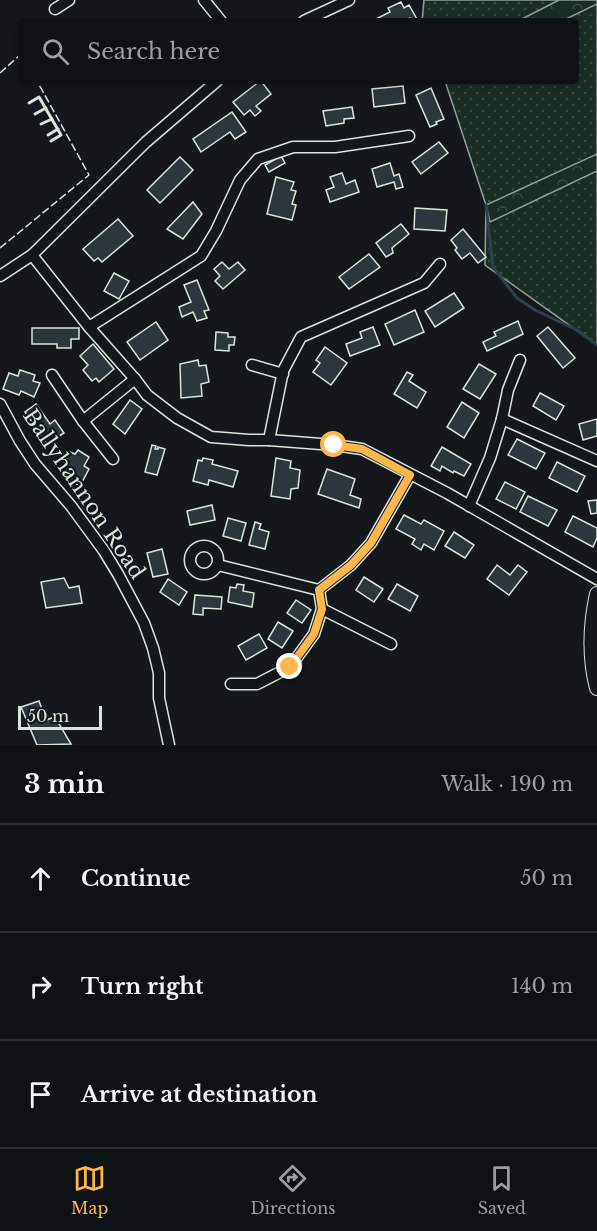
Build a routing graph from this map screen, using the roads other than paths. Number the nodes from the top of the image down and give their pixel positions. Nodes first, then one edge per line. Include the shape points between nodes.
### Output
1 (69, 0) edge
2 (204, 0) edge
3 (349, 0) edge
4 (55, 9) dead end
5 (219, 18) edge
6 (310, 18) edge
7 (214, 84) edge
8 (409, 136) dead end
9 (32, 255) junction
10 (440, 264) dead end
11 (0, 276) edge
12 (89, 327) junction
13 (520, 360) dead end
14 (252, 365) dead end
15 (283, 374) junction
16 (52, 375) dead end
17 (135, 378) junction
18 (0, 404) edge
19 (502, 419) junction
20 (83, 421) junction
21 (269, 440) junction
22 (113, 459) dead end
23 (597, 461) edge
24 (410, 475) junction
25 (469, 506) junction
26 (218, 565) dead end
27 (597, 579) edge
28 (319, 590) junction
29 (597, 594) edge
30 (322, 609) junction
31 (392, 644) dead end
32 (231, 684) dead end
33 (597, 688) edge
34 (169, 745) edge

1 - 4 street
2 - 5 street
3 - 6 street
7 - 9 street via 146,142
8 - 12 street via 335,147 293,147 258,159 240,180 201,256
9 - 11 street
9 - 12 street
10 - 15 street via 424,283 301,337
12 - 17 street
13 - 19 street
14 - 15 street
15 - 21 street
16 - 20 street
17 - 20 street
17 - 21 street via 147,395 177,418 211,436
18 - 34 street, Ballyhannon Road via 35,464 104,551 144,624 159,673 159,698
19 - 23 street
19 - 25 street
20 - 22 street
21 - 24 street via 362,449
24 - 25 street
24 - 28 street via 371,543
25 - 27 street
26 - 28 street
28 - 30 street
29 - 33 main road via 591,645
30 - 31 street
30 - 32 street via 314,634 290,667 256,684

